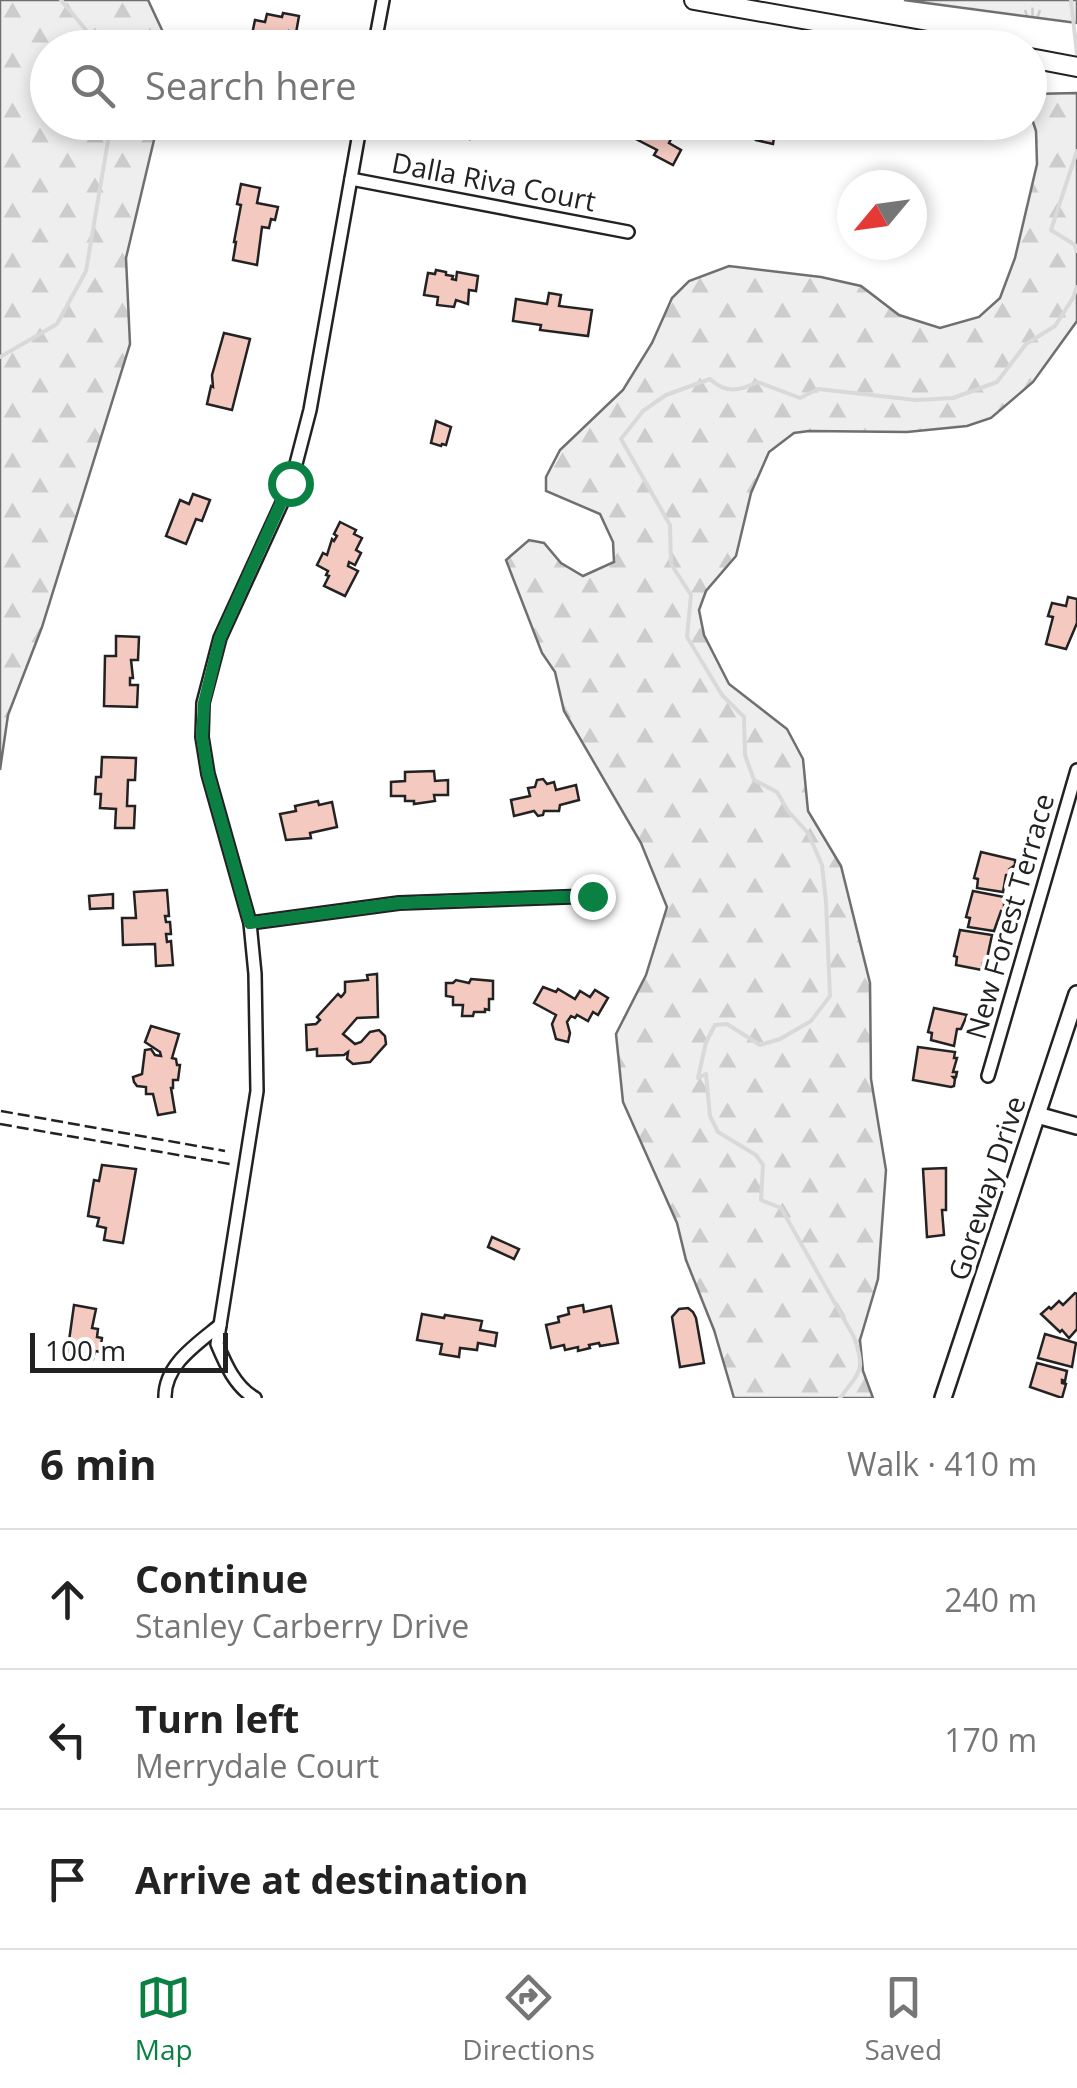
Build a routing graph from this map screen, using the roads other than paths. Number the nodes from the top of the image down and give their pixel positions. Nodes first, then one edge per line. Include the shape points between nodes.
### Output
1 (382, 0) edge
2 (694, 0) edge
3 (377, 30) edge
4 (864, 30) edge
5 (1047, 62) edge
6 (1077, 67) edge
7 (358, 140) edge
8 (351, 179) junction
9 (628, 232) dead end
10 (1077, 770) edge
11 (592, 896) dead end
12 (250, 923) junction
13 (1077, 994) edge
14 (988, 1076) dead end
15 (1037, 1115) junction
16 (1077, 1126) edge
17 (220, 1324) junction
18 (165, 1398) edge
19 (255, 1398) edge
20 (943, 1398) edge

1 - 3 street
2 - 4 main road
5 - 6 main road
7 - 8 street
8 - 9 street, Dalla Riva Court
8 - 12 street via 310,410 290,483 220,638 204,703 208,774
10 - 14 street, New Forest Terrace
11 - 12 street via 400,903
12 - 17 street via 257,1091
13 - 15 street, Goreway Drive
15 - 16 street
15 - 20 street, Goreway Drive
17 - 18 street via 180,1359
17 - 19 street via 216,1344

